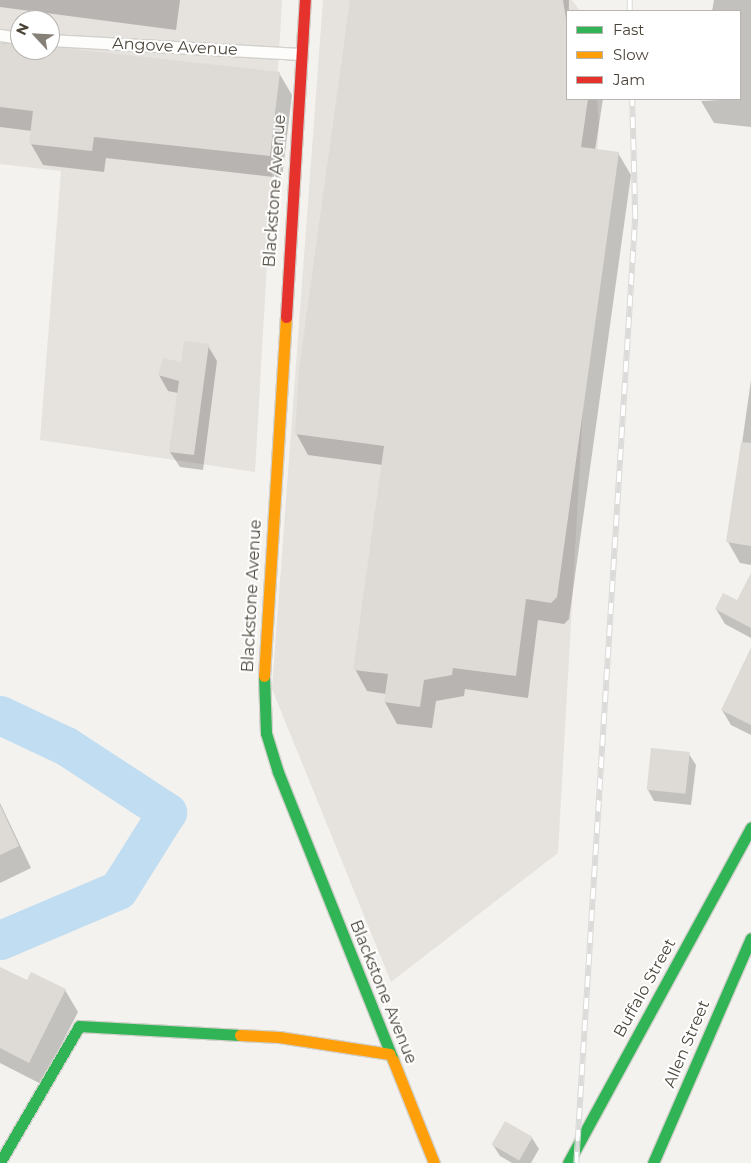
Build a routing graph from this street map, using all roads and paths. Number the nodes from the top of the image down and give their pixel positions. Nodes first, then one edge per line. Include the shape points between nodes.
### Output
1 (305, 0) edge
2 (60, 41) edge
3 (301, 54) junction
4 (751, 828) edge
5 (751, 938) edge
6 (390, 1054) junction
7 (0, 1162) edge
8 (434, 1163) edge
9 (568, 1163) edge
10 (653, 1163) edge

1 - 3 street, Blackstone Avenue
2 - 3 lane, Angove Avenue
3 - 6 street, Blackstone Avenue via 264,684 266,733 278,772
4 - 9 street, Buffalo Street
5 - 10 street, Allen Street
6 - 7 street via 279,1037 79,1026
6 - 8 street, Blackstone Avenue

